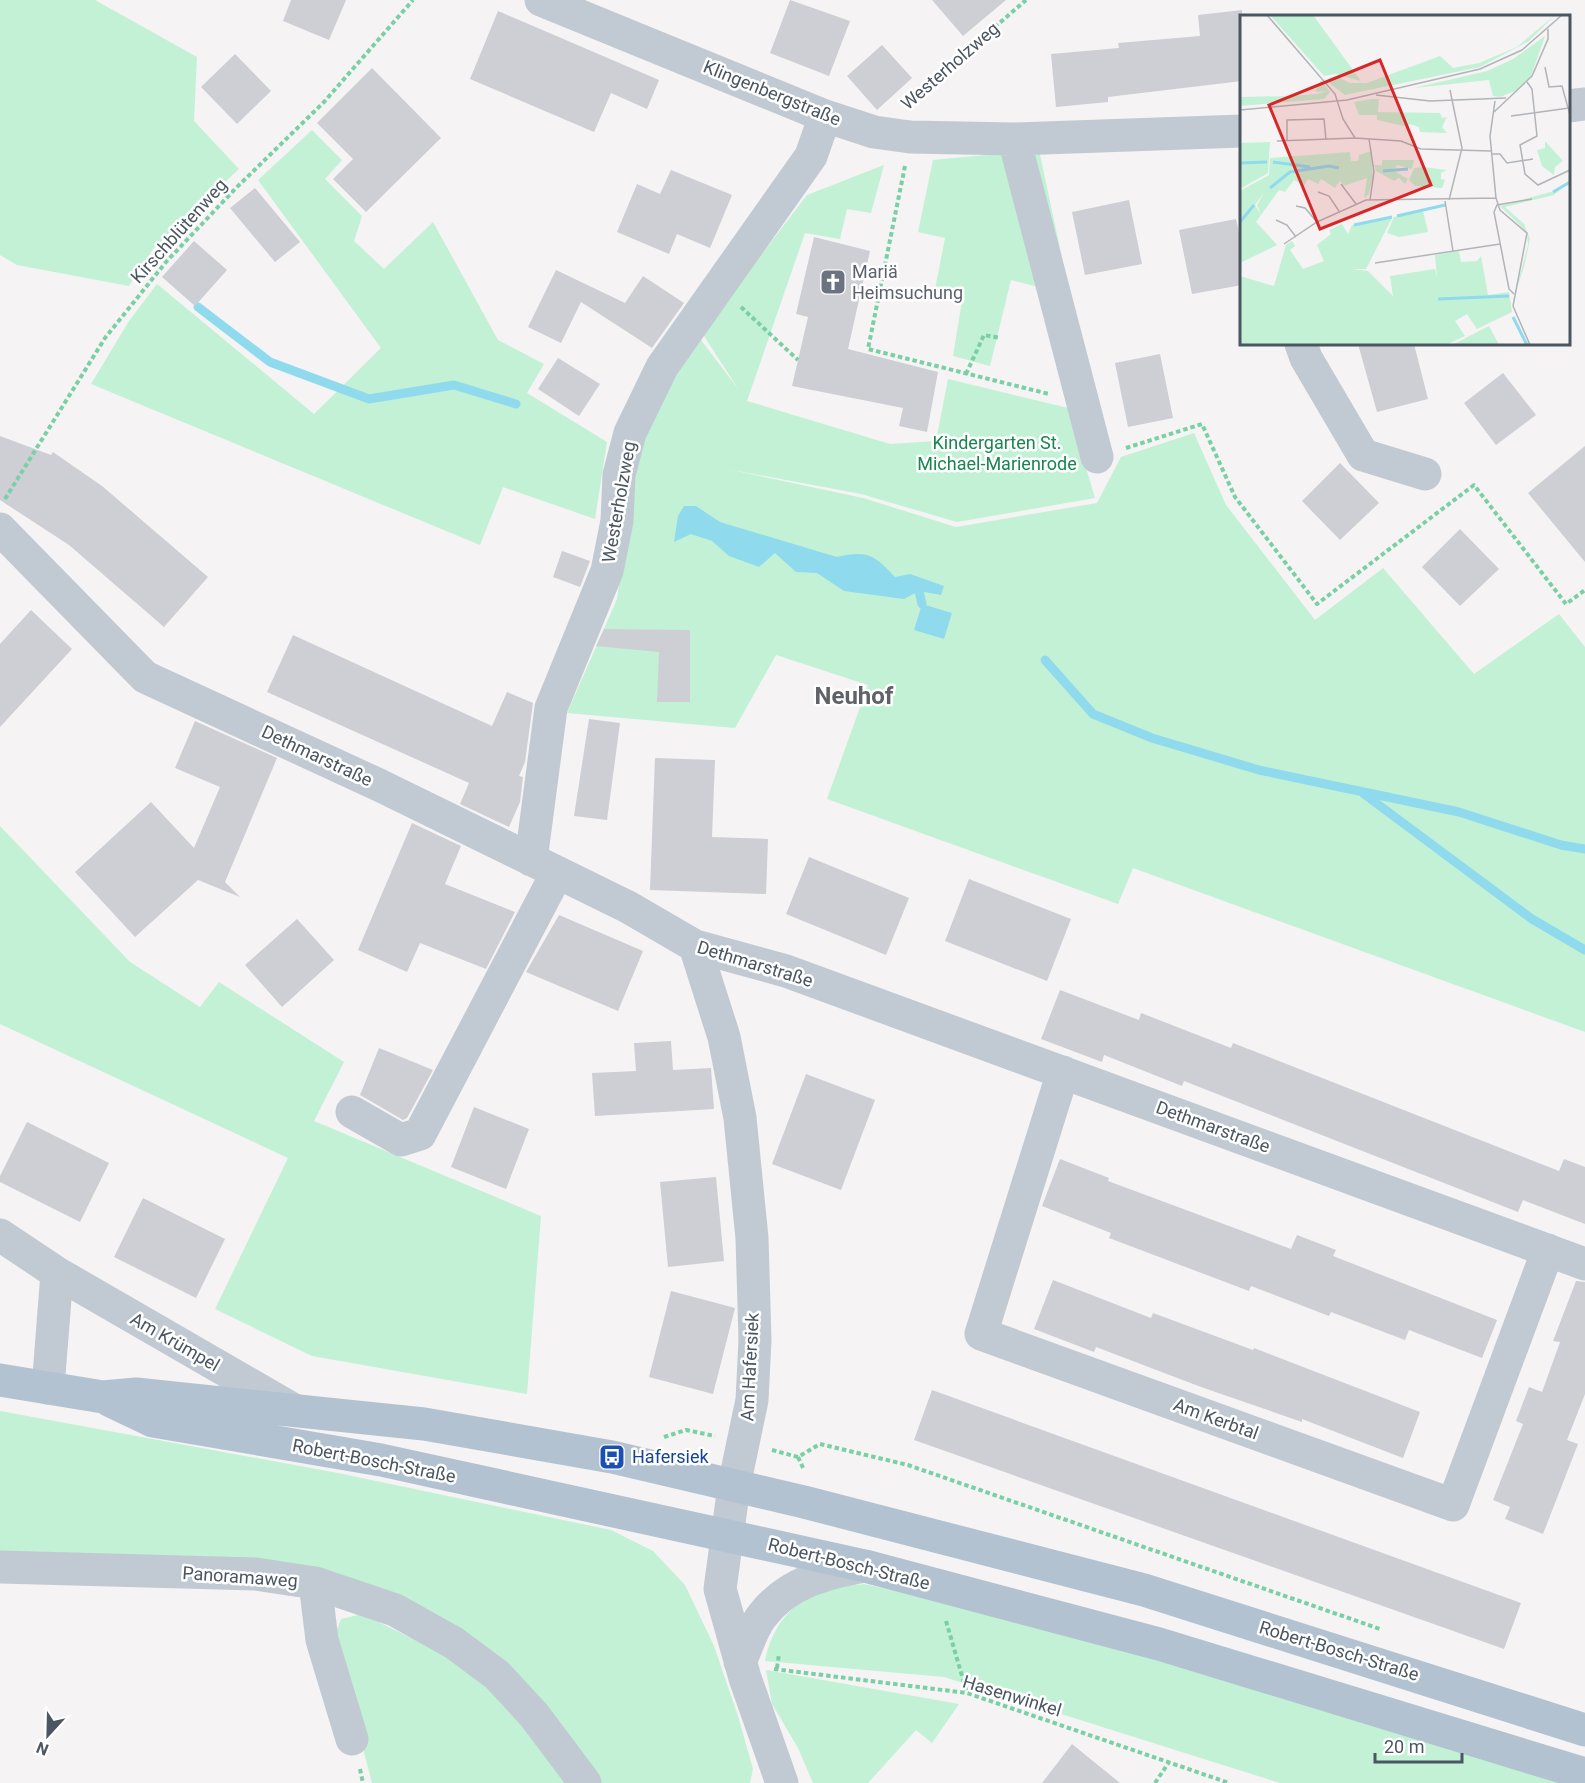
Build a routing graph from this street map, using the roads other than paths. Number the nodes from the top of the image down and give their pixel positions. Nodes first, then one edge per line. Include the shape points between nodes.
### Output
1 (540, 0) edge
2 (1585, 104) edge
3 (1570, 106) edge
4 (825, 116) junction
5 (1240, 130) edge
6 (1014, 139) junction
7 (1301, 345) edge
8 (1097, 457) road end
9 (1425, 474) dead end
10 (0, 529) edge
11 (544, 866) junction
12 (695, 946) junction
13 (1063, 1072) junction
14 (352, 1112) dead end
15 (0, 1235) edge
16 (1548, 1250) junction
17 (1585, 1264) edge
18 (57, 1273) junction
19 (0, 1380) edge
20 (48, 1388) junction
21 (103, 1397) junction
22 (294, 1410) junction
23 (734, 1486) junction
24 (726, 1535) junction
25 (865, 1566) junction
26 (0, 1568) edge
27 (315, 1583) junction
28 (742, 1670) junction
29 (1585, 1730) edge
30 (352, 1739) dead end
31 (1585, 1774) edge
32 (585, 1783) edge
33 (782, 1783) edge

1 - 4 street, Klingenbergstraße
2 - 3 street
4 - 6 street, Klingenbergstraße via 874,132 910,137
4 - 11 street, Westerholzweg via 810,156 662,367 630,433 607,571 551,708
5 - 6 street, Klingenbergstraße
6 - 8 street
7 - 9 street via 1363,455
10 - 11 street, Dethmarstraße via 146,676
11 - 12 street, Dethmarstraße via 628,907
11 - 14 street via 420,1134 401,1140
12 - 13 street, Dethmarstraße via 786,971
12 - 23 street, Am Hafersiek via 724,1037 740,1118 752,1238 752,1400
13 - 16 street, Dethmarstraße
13 - 16 street, Am Kerbtal via 981,1334 1453,1505
15 - 18 street, Am Krümpel
16 - 17 street, Dethmarstraße
18 - 20 street
18 - 22 street, Am Krümpel
19 - 20 main road, Robert-Bosch-Straße
20 - 21 main road, Robert-Bosch-Straße
21 - 22 main road, Robert-Bosch-Straße via 136,1394
21 - 24 main road, Robert-Bosch-Straße via 153,1421 381,1461
22 - 23 main road, Robert-Bosch-Straße via 447,1428 612,1457
23 - 24 street, Am Hafersiek
23 - 29 main road, Robert-Bosch-Straße via 1144,1590
24 - 25 main road, Robert-Bosch-Straße
24 - 28 street, Am Hafersiek via 720,1589
25 - 28 street via 822,1574 794,1587 762,1616
25 - 31 main road, Robert-Bosch-Straße via 1159,1644
26 - 27 street, Panoramaweg via 256,1574
27 - 30 street via 322,1640
27 - 32 street, Panoramaweg via 395,1610 497,1675 534,1715
28 - 33 street, Am Hafersiek

